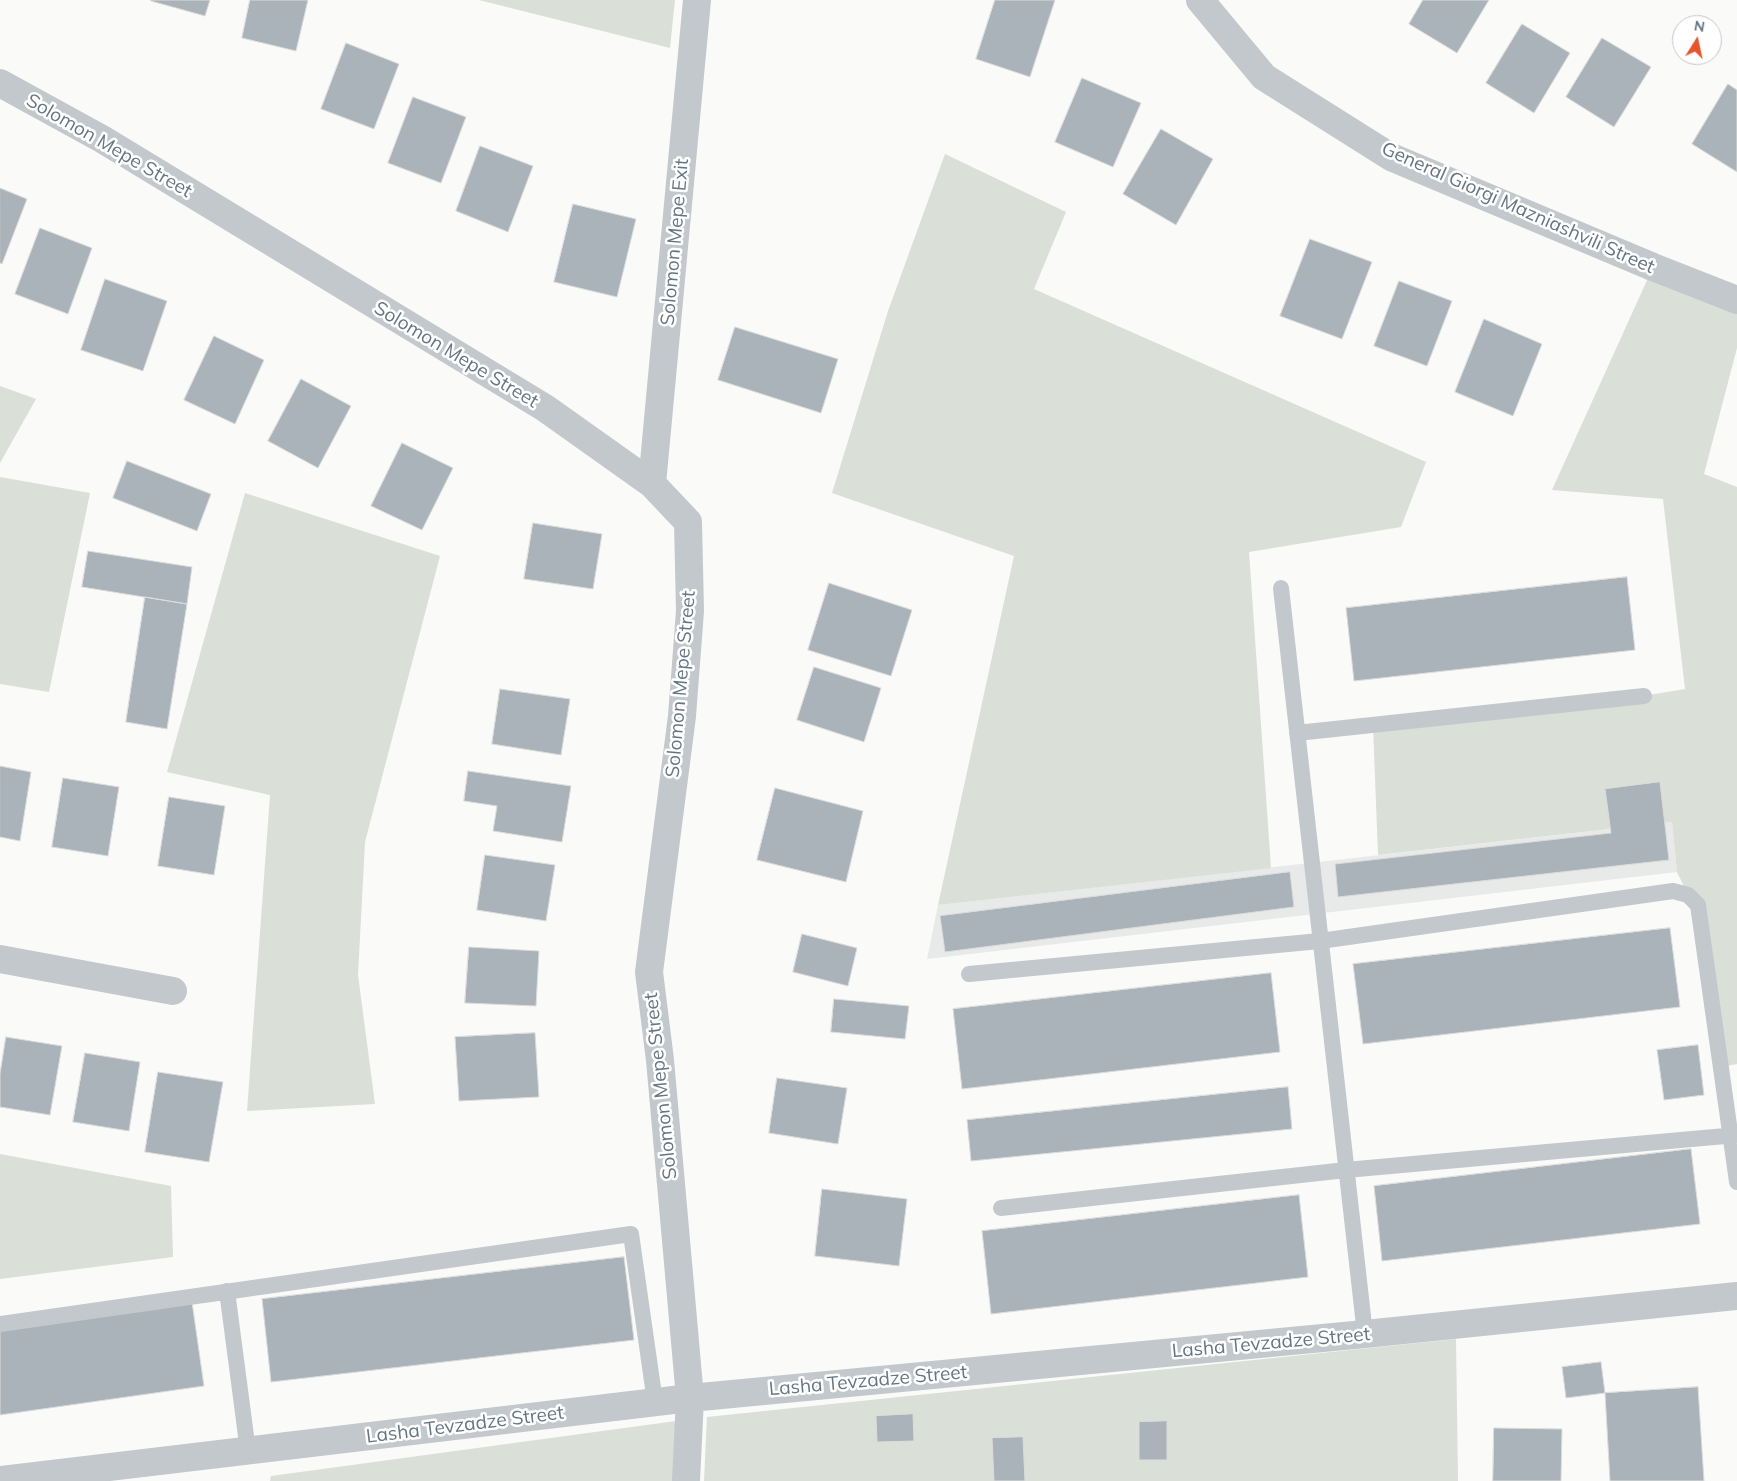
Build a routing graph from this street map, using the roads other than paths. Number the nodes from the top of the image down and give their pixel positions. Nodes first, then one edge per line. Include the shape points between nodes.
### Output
1 (697, 0) edge
2 (1200, 0) edge
3 (0, 83) edge
4 (1737, 300) edge
5 (652, 484) junction
6 (1281, 588) dead end
7 (1644, 696) dead end
8 (1297, 733) junction
9 (1320, 941) junction
10 (0, 959) edge
11 (969, 974) dead end
12 (173, 991) dead end
13 (1734, 1135) edge
14 (1346, 1170) junction
15 (1737, 1182) edge
16 (1001, 1208) dead end
17 (227, 1291) junction
18 (1737, 1296) edge
19 (0, 1324) edge
20 (1365, 1334) junction
21 (690, 1398) junction
22 (655, 1402) junction
23 (248, 1451) junction
24 (0, 1480) edge
25 (686, 1481) edge

1 - 5 street, Solomon Mepe Exit
2 - 4 street, General Giorgi Mazniashvili Street via 1264,77 1392,156
3 - 5 street, Solomon Mepe Street via 102,139 536,403
5 - 21 street, Solomon Mepe Street via 688,522 690,612 682,716 649,972 660,1060
6 - 8 lane
7 - 8 lane
8 - 9 lane
9 - 11 lane
9 - 13 lane via 1673,891 1688,895 1698,905
9 - 14 lane
10 - 12 street
13 - 14 lane
13 - 15 lane
14 - 16 lane
14 - 20 lane
17 - 19 lane
17 - 22 lane via 631,1234
17 - 23 lane
18 - 20 street, Lasha Tevzadze Street
20 - 21 street, Lasha Tevzadze Street
21 - 22 street, Lasha Tevzadze Street
21 - 25 street, Solomon Mepe Street
22 - 23 street, Lasha Tevzadze Street
23 - 24 street, Lasha Tevzadze Street

